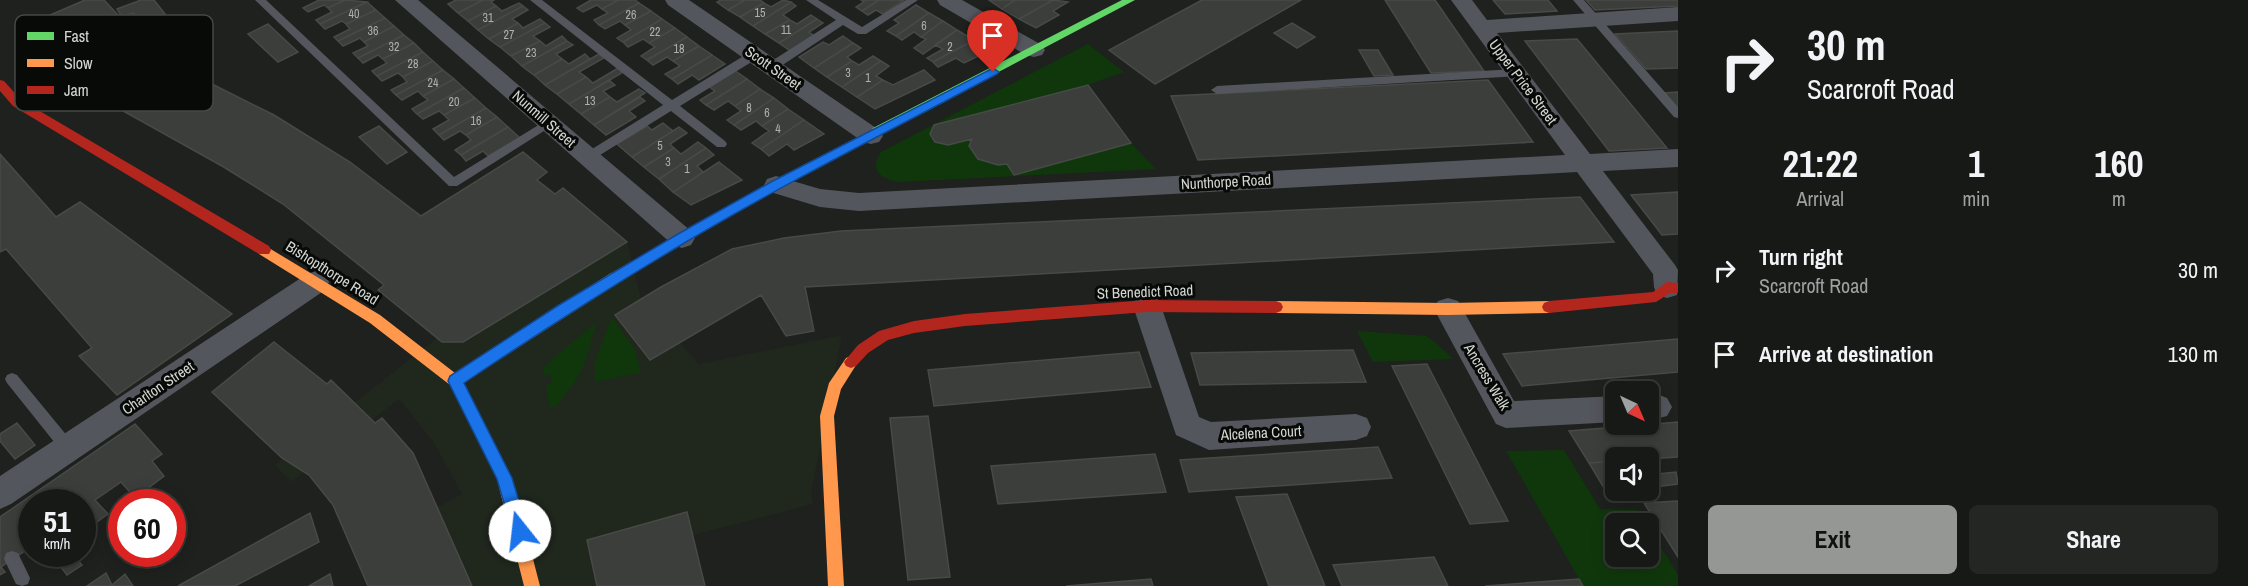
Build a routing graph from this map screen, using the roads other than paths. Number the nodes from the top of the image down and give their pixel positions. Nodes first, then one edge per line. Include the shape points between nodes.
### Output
1 (260, 0) edge
2 (405, 0) edge
3 (535, 0) edge
4 (675, 0) edge
5 (811, 0) edge
6 (913, 0) edge
7 (947, 0) edge
8 (1130, 0) edge
9 (1461, 0) edge
10 (1578, 0) edge
11 (1678, 14) edge
12 (1594, 19) junction
13 (843, 20) junction
14 (1481, 27) junction
15 (1034, 50) junction
16 (763, 61) junction
17 (1516, 73) junction
18 (0, 84) edge
19 (1217, 90) dead end
20 (15, 100) edge
21 (673, 105) junction
22 (31, 111) edge
23 (1678, 114) edge
24 (549, 124) junction
25 (871, 136) junction
26 (721, 144) dead end
27 (588, 157) junction
28 (1678, 158) edge
29 (1585, 163) junction
30 (776, 185) junction
31 (682, 237) junction
32 (316, 282) junction
33 (1673, 288) edge
34 (1147, 306) junction
35 (1448, 309) junction
36 (12, 380) dead end
37 (455, 381) junction
38 (1605, 410) edge
39 (1356, 427) dead end
40 (68, 448) junction
41 (0, 494) edge
42 (12, 559) dead end
43 (22, 578) dead end
44 (532, 586) edge
45 (837, 586) edge

1 - 24 lane via 453,183
2 - 24 street, Nunmill Street
3 - 21 lane
4 - 16 street, Scott Street
5 - 13 lane
6 - 13 lane via 862,32
7 - 15 street
8 - 15 street
9 - 14 street, Upper Price Street
10 - 12 lane
11 - 12 street
12 - 14 street
12 - 23 lane
13 - 16 lane
14 - 17 street, Upper Price Street
15 - 25 street
16 - 21 lane
16 - 25 street, Scott Street
17 - 19 lane
17 - 29 street, Upper Price Street
18 - 20 street, Bishopthorpe Road
21 - 26 lane
21 - 27 lane
22 - 32 street, Bishopthorpe Road
24 - 27 street, Nunmill Street
25 - 30 street
27 - 31 street, Nunmill Street
28 - 29 street, Nunthorpe Road
29 - 30 street, Nunthorpe Road via 859,202 820,198
29 - 33 street, Upper Price Street via 1666,272
30 - 31 street
31 - 37 street
32 - 37 street, Bishopthorpe Road via 398,335
32 - 40 street, Charlton Street
33 - 35 street, St Benedict Road via 1656,297 1554,307
34 - 35 street, St Benedict Road
34 - 39 street, Alcelena Court via 1186,426 1209,436
34 - 45 street, St Benedict Road via 914,327 884,335 863,349 834,387 827,416
35 - 38 street, Ancress Walk via 1506,415
36 - 40 lane
37 - 44 street, Bishopthorpe Road via 504,478
40 - 41 street, Charlton Street
42 - 43 lane

